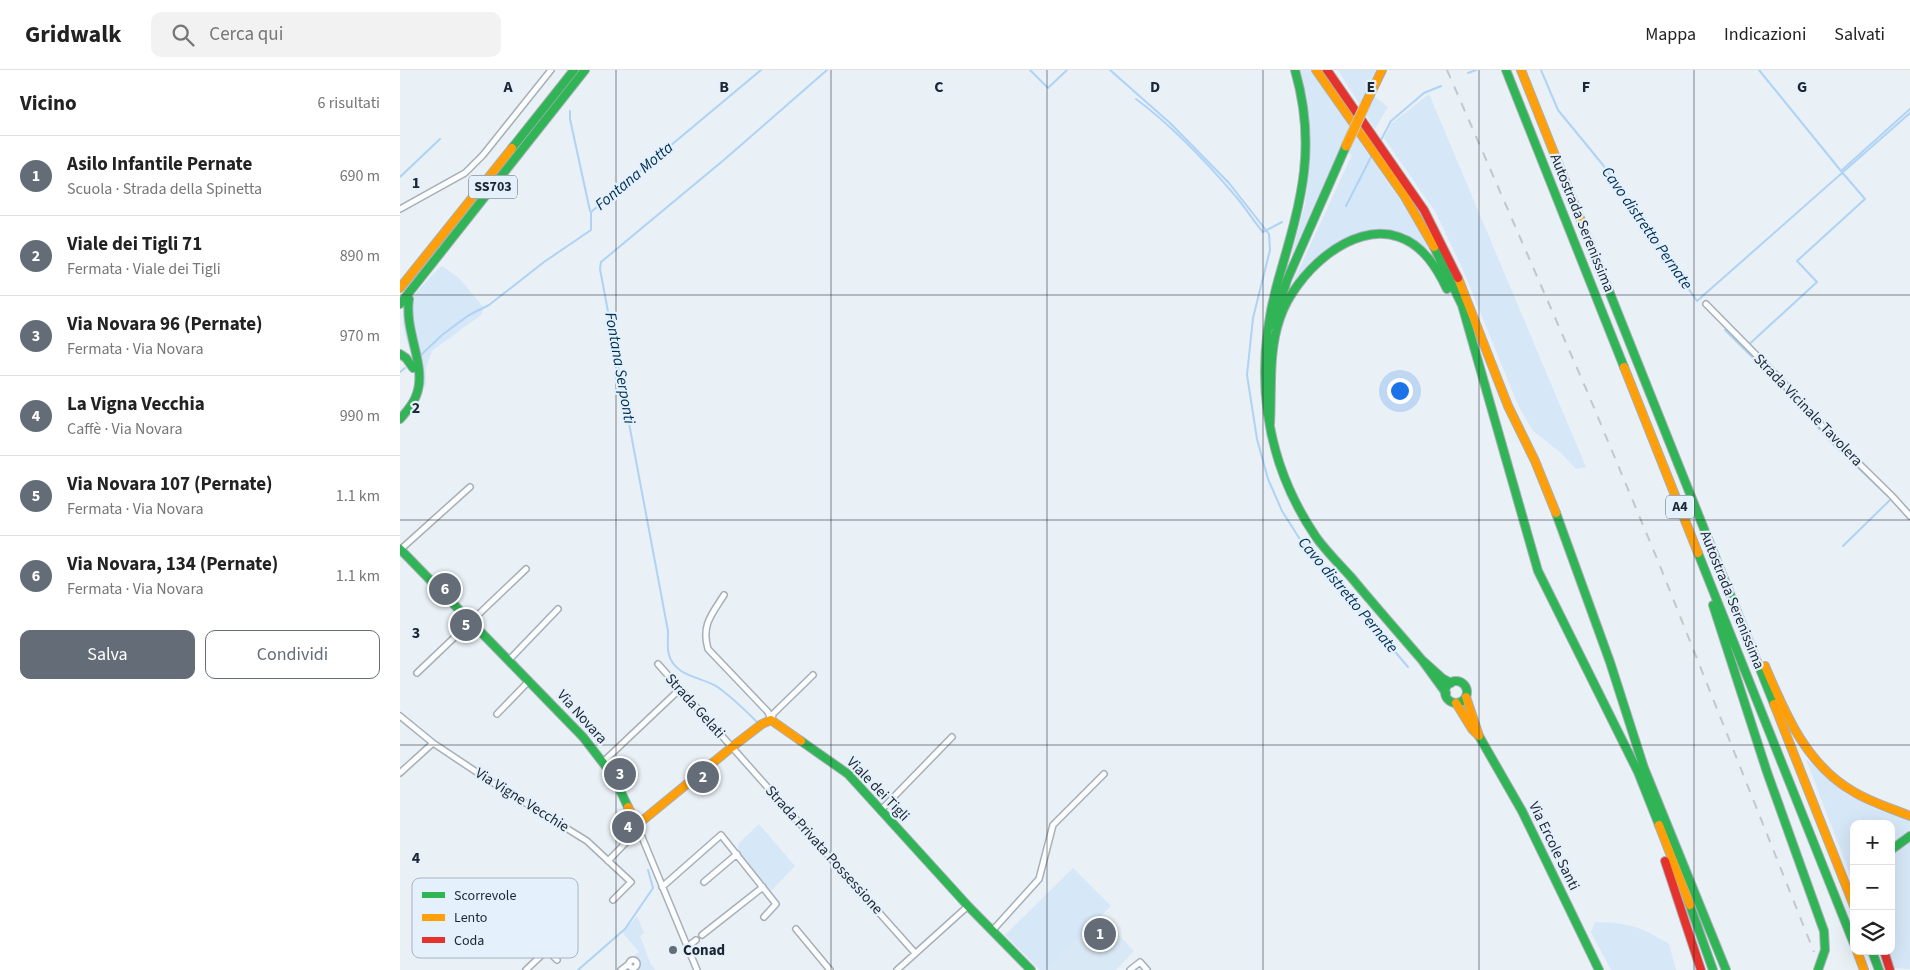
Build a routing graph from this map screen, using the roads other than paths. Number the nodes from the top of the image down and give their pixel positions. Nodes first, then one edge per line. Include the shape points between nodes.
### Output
1 (551, 70) edge
2 (574, 70) edge
3 (585, 70) edge
4 (1295, 70) edge
5 (1316, 70) edge
6 (1326, 70) edge
7 (1333, 70) edge
8 (1382, 70) edge
9 (1506, 70) edge
10 (1521, 70) edge
11 (1354, 108) junction
12 (1377, 148) junction
13 (400, 209) edge
14 (430, 267) junction
15 (400, 288) edge
16 (400, 304) edge
17 (1706, 304) dead end
18 (1476, 352) junction
19 (400, 354) edge
20 (419, 380) junction
21 (400, 419) edge
22 (1270, 424) junction
23 (470, 487) dead end
24 (1910, 516) edge
25 (400, 549) edge
26 (526, 569) dead end
27 (1707, 575) junction
28 (724, 595) dead end
29 (1731, 599) junction
30 (558, 609) dead end
31 (472, 622) junction
32 (509, 660) junction
33 (1422, 660) junction
34 (658, 664) dead end
35 (417, 673) dead end
36 (813, 675) dead end
37 (529, 681) junction
38 (1451, 683) junction
39 (680, 689) junction
40 (1446, 692) junction
41 (1466, 698) junction
42 (1456, 703) junction
43 (497, 714) dead end
44 (400, 716) edge
45 (772, 720) junction
46 (1479, 736) junction
47 (952, 737) dead end
48 (433, 743) junction
49 (732, 748) junction
50 (603, 762) junction
51 (400, 773) edge
52 (1104, 774) dead end
53 (1651, 796) junction
54 (881, 810) junction
55 (1910, 816) edge
56 (638, 823) junction
57 (1910, 836) edge
58 (1895, 847) edge
59 (736, 854) junction
60 (608, 861) junction
61 (704, 882) dead end
62 (662, 887) junction
63 (763, 887) junction
64 (1850, 896) edge
65 (614, 900) dead end
66 (968, 906) junction
67 (764, 917) dead end
68 (796, 929) dead end
69 (992, 931) junction
70 (1850, 934) edge
71 (702, 935) dead end
72 (696, 940) dead end
73 (687, 947) junction
74 (915, 953) junction
75 (1858, 955) edge
76 (1873, 955) edge
77 (1885, 955) edge
78 (539, 958) edge
79 (629, 964) dead end
80 (526, 970) edge
81 (621, 970) edge
82 (697, 970) edge
83 (830, 970) edge
84 (897, 970) edge
85 (1031, 970) edge
86 (1130, 970) edge
87 (1147, 970) edge
88 (1598, 970) edge
89 (1701, 970) edge
90 (1713, 970) edge
91 (1726, 970) edge
92 (1818, 970) edge
93 (1864, 970) edge
94 (1879, 970) edge
95 (1890, 970) edge

1 - 13 street via 483,155 464,173
2 - 15 main road, SS703
3 - 14 main road, SS703
4 - 22 main road via 1305,120 1306,169 1298,213 1268,322 1264,382
5 - 12 main road
6 - 11 main road
7 - 11 main road
8 - 22 main road, bridge via 1287,280 1272,328 1267,364
9 - 27 main road, Autostrada Serenissima / A4
10 - 29 main road, Autostrada Serenissima / A4
11 - 12 main road
12 - 18 main road via 1443,263 1462,305
12 - 53 main road via 1424,210 1459,280 1508,406 1535,461 1568,544 1610,662
14 - 16 main road, SS703
14 - 20 main road, SS703 via 405,304 401,318
17 - 24 street, Strada Vicinale Tavolera
18 - 22 main road via 1440,273 1420,250 1398,236 1386,234 1353,240 1318,262 1292,294 1280,318 1273,361
18 - 53 main road via 1538,571
19 - 20 main road via 408,360
20 - 21 main road via 414,400
22 - 33 main road via 1285,479 1317,538
23 - 25 street
25 - 31 main road, Via Novara
26 - 31 street
27 - 70 main road, Autostrada Serenissima / A4
27 - 92 main road via 1715,613 1746,708 1824,931 1824,956
28 - 45 street via 705,630 708,649
29 - 55 main road via 1752,632 1792,727 1807,751 1827,773 1847,788 1874,803
29 - 64 main road, Autostrada Serenissima / A4
30 - 32 street
31 - 32 main road, Via Novara
31 - 35 street
32 - 37 main road, Via Novara
33 - 38 main road
33 - 40 main road
34 - 39 street, Strada Gelati
36 - 45 street via 773,714
37 - 43 street
37 - 50 main road, Via Novara via 584,737
38 - 40 main road
38 - 41 main road via 1464,684
39 - 49 street, Strada Gelati
39 - 50 street
40 - 42 main road via 1450,701
41 - 42 main road
41 - 46 main road, Via Ercole Santi
42 - 46 main road, Via Ercole Santi
44 - 48 street, Via Vigne Vecchie
45 - 49 main road
45 - 54 main road, Viale dei Tigli via 848,774
46 - 88 main road, Via Ercole Santi via 1522,811
47 - 54 street
48 - 51 street
48 - 60 street, Via Vigne Vecchie via 587,841
49 - 56 main road
49 - 74 street, Strada Privata Possessione
50 - 56 main road, Via Novara via 621,788
52 - 69 street via 1052,825 1039,879
53 - 89 main road via 1656,833
53 - 90 main road
53 - 91 main road
54 - 66 main road, Viale dei Tigli
56 - 60 street
56 - 62 street, Via Novara
57 - 58 main road
59 - 61 street
59 - 62 street via 721,835
59 - 63 street
60 - 65 street, Via Vigne Vecchie via 631,882
62 - 73 street, Via Novara
63 - 67 street via 776,904
63 - 71 street
66 - 69 main road, Viale dei Tigli
66 - 74 street
68 - 83 street
69 - 85 main road, Viale dei Tigli
72 - 73 street
73 - 82 street, Via Novara
74 - 84 street
75 - 93 main road
76 - 94 main road
77 - 95 main road
78 - 80 street
79 - 81 street
86 - 87 street via 1140,962

